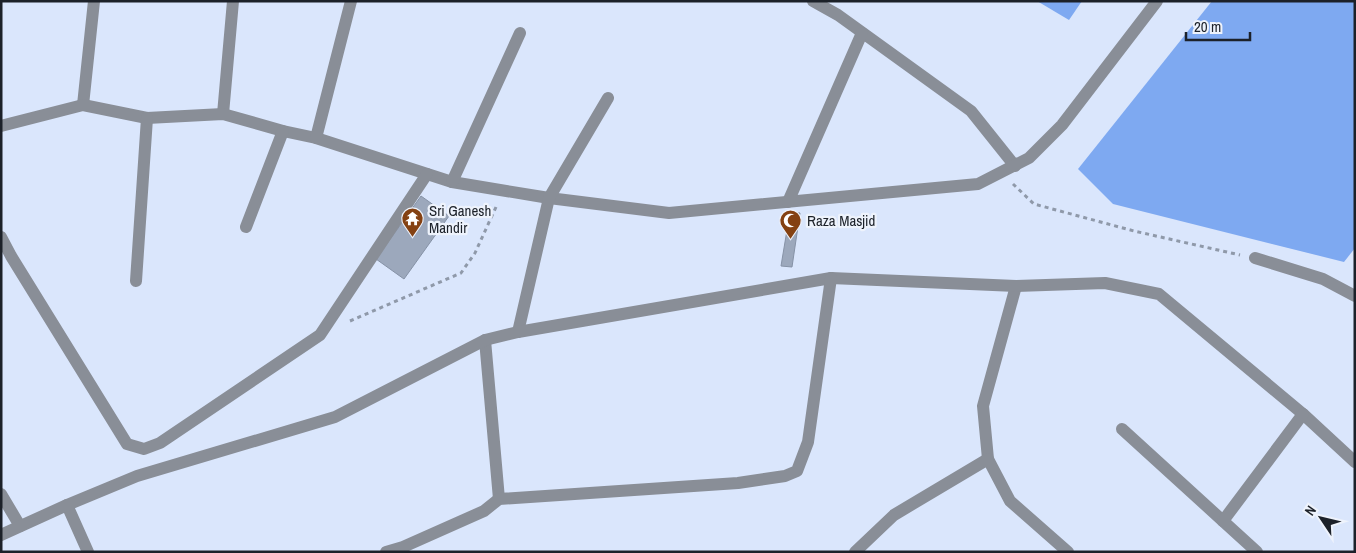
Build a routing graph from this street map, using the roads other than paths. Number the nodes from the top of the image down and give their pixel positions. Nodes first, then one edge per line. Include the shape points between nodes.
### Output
1 (94, 1) edge
2 (233, 1) edge
3 (351, 1) edge
4 (813, 1) edge
5 (1157, 1) edge
6 (520, 33) dead end
7 (862, 33) junction
8 (608, 98) dead end
9 (83, 105) junction
10 (224, 114) junction
11 (147, 118) junction
12 (1, 126) edge
13 (283, 131) junction
14 (316, 138) junction
15 (1015, 166) junction
16 (427, 174) junction
17 (452, 182) junction
18 (548, 198) junction
19 (788, 202) junction
20 (246, 227) dead end
21 (1, 237) edge
22 (1255, 258) road end
23 (831, 278) junction
24 (136, 280) dead end
25 (1016, 286) junction
26 (1355, 296) edge
27 (518, 332) junction
28 (485, 340) junction
29 (1303, 414) junction
30 (1122, 430) dead end
31 (988, 459) junction
32 (1355, 462) edge
33 (1, 494) edge
34 (499, 499) junction
35 (67, 504) junction
36 (1223, 521) junction
37 (20, 526) junction
38 (1, 535) edge
39 (88, 552) edge
40 (386, 552) edge
41 (855, 552) edge
42 (1068, 552) edge
43 (1257, 552) edge

1 - 9 street
2 - 10 street
3 - 14 street
4 - 7 street
5 - 15 street via 1062,125 1029,158
6 - 17 street
7 - 15 street via 971,111
7 - 19 street
8 - 18 street
9 - 11 street
9 - 12 street
10 - 11 street
10 - 13 street
11 - 24 street
13 - 14 street
13 - 20 street
14 - 16 street
15 - 19 street via 978,184
16 - 17 street
16 - 21 street via 320,335 160,443 144,449 127,444
17 - 18 street
18 - 19 street via 669,213
18 - 27 street
22 - 26 street via 1323,279
23 - 25 street
23 - 27 street
23 - 34 street via 808,442 797,470 785,476 738,483
25 - 29 street via 1105,283 1159,294
25 - 31 street via 983,406
27 - 28 street
28 - 34 street
28 - 35 street via 334,417 137,476
29 - 32 street
29 - 36 street
30 - 36 street
31 - 41 street via 894,514
31 - 42 street via 1010,501
33 - 37 street
34 - 40 street via 484,511
35 - 37 street
35 - 39 street
36 - 43 street
37 - 38 street

